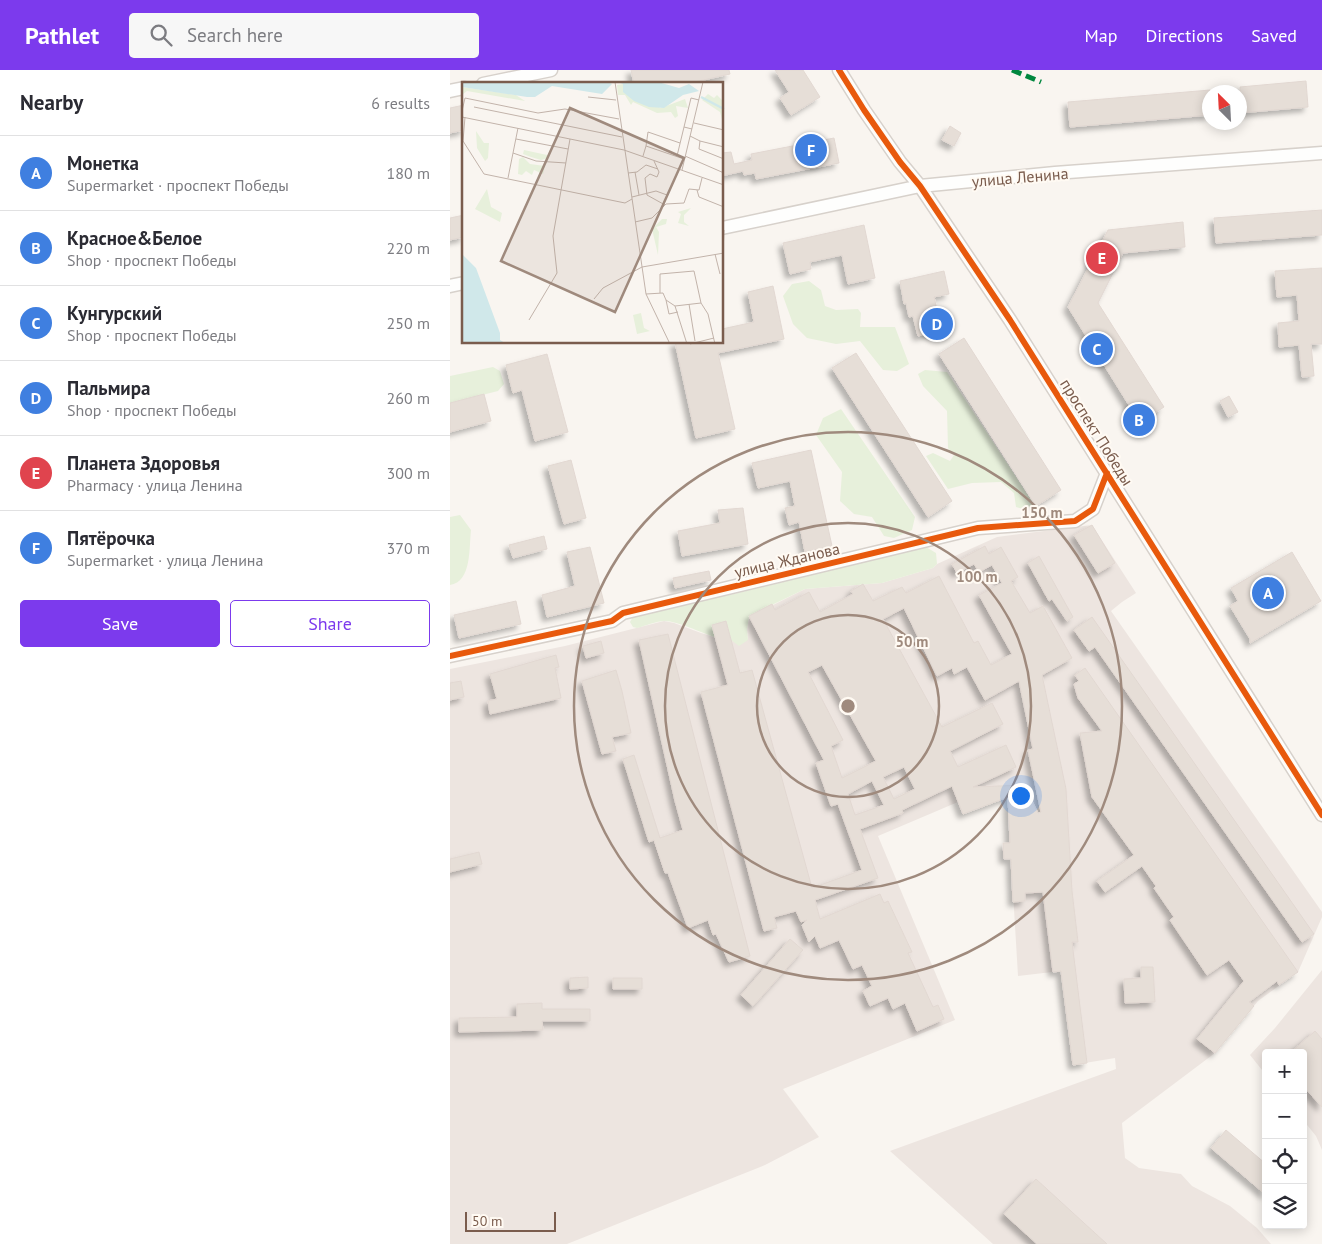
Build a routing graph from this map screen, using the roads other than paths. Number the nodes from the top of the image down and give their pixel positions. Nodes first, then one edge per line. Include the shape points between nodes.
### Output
1 (551, 70) edge
2 (839, 70) edge
3 (493, 82) edge
4 (1322, 153) edge
5 (920, 186) junction
6 (724, 228) edge
7 (1107, 473) junction
8 (450, 656) edge
9 (1322, 815) edge

1 - 3 street
2 - 5 street, проспект Победы via 900,162
4 - 5 street, улица Ленина
5 - 6 street, улица Ленина
5 - 7 street, проспект Победы
7 - 8 street, улица Жданова via 1093,509 1075,521 978,528 623,613 612,621
7 - 9 street, проспект Победы

